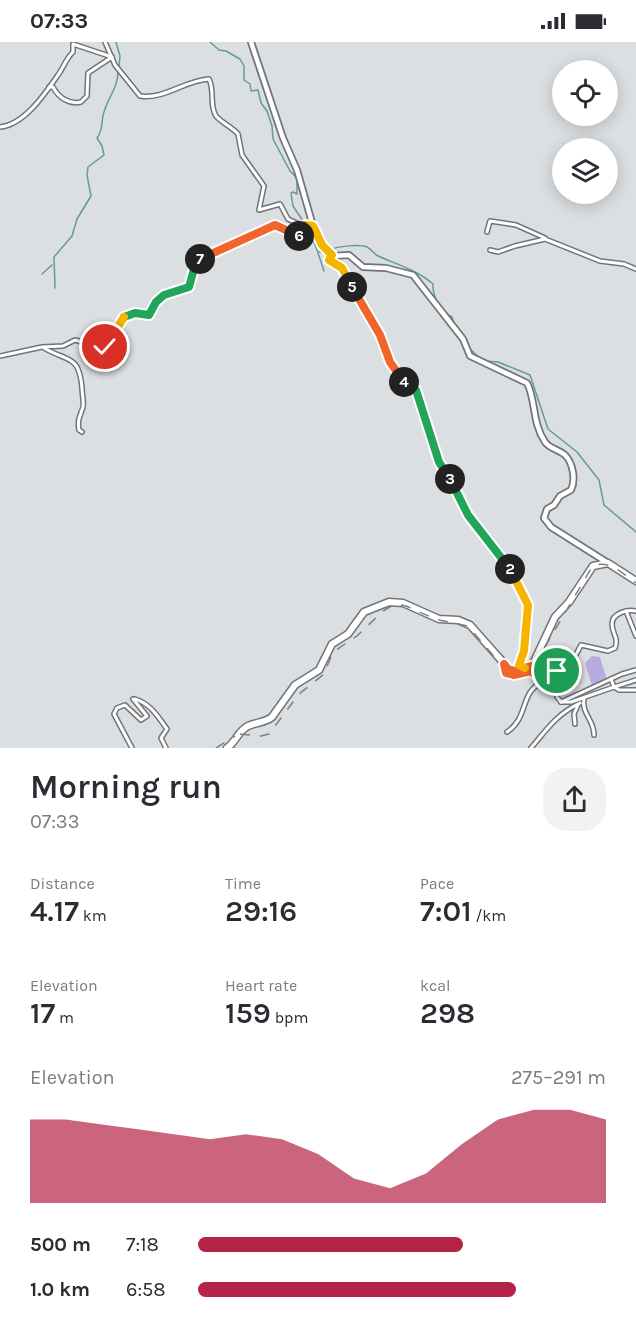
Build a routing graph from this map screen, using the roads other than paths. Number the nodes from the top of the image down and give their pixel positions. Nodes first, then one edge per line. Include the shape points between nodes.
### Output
1 (105, 42) edge
2 (251, 42) edge
3 (112, 57) junction
4 (49, 87) junction
5 (0, 127) edge
6 (308, 226) junction
7 (487, 232) dead end
8 (548, 240) junction
9 (490, 250) dead end
10 (329, 253) junction
11 (636, 269) edge
12 (42, 347) junction
13 (0, 356) edge
14 (82, 432) dead end
15 (608, 563) junction
16 (636, 581) edge
17 (626, 611) junction
18 (636, 611) edge
19 (636, 636) edge
20 (504, 664) junction
21 (531, 666) junction
22 (636, 670) edge
23 (560, 671) junction
24 (611, 679) junction
25 (636, 680) edge
26 (543, 682) junction
27 (600, 683) junction
28 (614, 687) junction
29 (636, 690) edge
30 (602, 691) junction
31 (557, 697) junction
32 (584, 698) junction
33 (561, 702) junction
34 (580, 703) junction
35 (575, 724) dead end
36 (507, 732) dead end
37 (594, 735) dead end
38 (132, 748) edge
39 (166, 748) edge
40 (226, 748) edge
41 (531, 748) edge

1 - 3 street
2 - 6 street via 297,170
3 - 4 street via 73,44 73,52
3 - 4 street via 88,74 87,96 81,102 69,101
3 - 6 street via 140,96 209,79 217,117 238,134 242,155 264,186 259,210 280,204 288,219
4 - 5 street via 20,120
6 - 10 street
6 - 12 street via 302,240 275,225 207,255 196,265 189,287 164,295 149,315 126,315 105,347 75,340 63,346
7 - 8 street via 490,221 516,225
8 - 9 street via 498,252
8 - 11 street via 600,261
10 - 15 street via 349,255 363,267 413,275 463,339 470,356 527,383 540,432 551,448 570,461 573,474 571,490 547,509 544,518 551,527
10 - 21 street via 329,260 342,268 380,335 390,362 404,382 416,390 439,462 468,515 509,568 527,600 524,651 519,665 524,669
12 - 13 street
12 - 14 street via 72,360 78,367 83,395 77,422
15 - 16 main road
15 - 21 main road via 589,569 555,617
17 - 18 street
17 - 19 street
17 - 23 street via 613,620 615,648 608,651 581,645 568,670
20 - 21 main road via 519,672
20 - 26 street via 506,673 531,671
20 - 40 main road via 475,629 464,622 439,619 397,602 371,608 348,634 332,644 319,670 295,685 272,717 243,729
22 - 24 street
23 - 26 street
23 - 31 street
24 - 27 street
24 - 28 street
25 - 28 street
26 - 31 street via 551,686
26 - 36 street via 531,687 520,718
27 - 30 street
27 - 33 street
28 - 29 street
28 - 30 street
30 - 32 street
31 - 33 street
32 - 33 street
32 - 34 street
32 - 37 street via 583,709 593,724
34 - 35 street via 575,711
34 - 41 street via 539,734
38 - 39 street via 114,714 125,705 141,720 146,718 145,711 133,699 145,703 162,721 167,729 161,738

